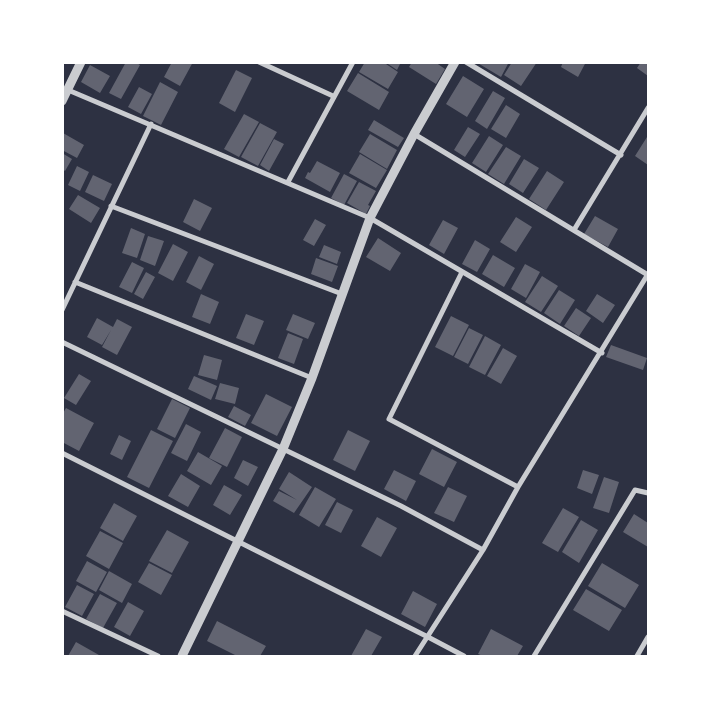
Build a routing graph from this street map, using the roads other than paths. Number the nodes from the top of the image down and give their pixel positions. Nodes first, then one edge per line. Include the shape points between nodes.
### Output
1 (259, 62) edge
2 (353, 62) edge
3 (455, 62) edge
4 (466, 62) edge
5 (79, 63) edge
6 (68, 90) junction
7 (333, 96) junction
8 (62, 101) edge
9 (648, 108) edge
10 (151, 124) junction
11 (414, 134) junction
12 (621, 155) junction
13 (288, 182) junction
14 (111, 206) junction
15 (370, 218) junction
16 (574, 230) junction
17 (462, 272) junction
18 (648, 275) edge
19 (76, 282) junction
20 (342, 294) junction
21 (62, 310) edge
22 (62, 342) edge
23 (602, 353) junction
24 (312, 378) junction
25 (283, 449) junction
26 (62, 453) edge
27 (518, 487) junction
28 (648, 493) edge
29 (239, 542) junction
30 (483, 550) junction
31 (62, 611) edge
32 (428, 637) junction
33 (648, 637) edge
34 (158, 656) edge
35 (182, 656) edge
36 (416, 656) edge
37 (464, 656) edge
38 (534, 656) edge
39 (637, 656) edge

1 - 7 street
2 - 7 street
3 - 11 street
4 - 12 street
5 - 6 street
6 - 8 street
6 - 10 street
7 - 13 street
9 - 12 street
10 - 13 street
10 - 14 street
11 - 15 street
11 - 16 street
12 - 16 street
13 - 15 street
14 - 19 street
14 - 20 street
15 - 17 street
15 - 20 street
16 - 18 street
17 - 23 street
17 - 27 street via 388,418
18 - 23 street
19 - 21 street
19 - 24 street
20 - 24 street
22 - 25 street
23 - 27 street
24 - 25 street
25 - 29 street
25 - 30 street
26 - 29 street
27 - 30 street
28 - 38 street via 634,490
29 - 32 street
29 - 35 street
30 - 32 street
31 - 34 street
32 - 36 street
32 - 37 street
33 - 39 street

